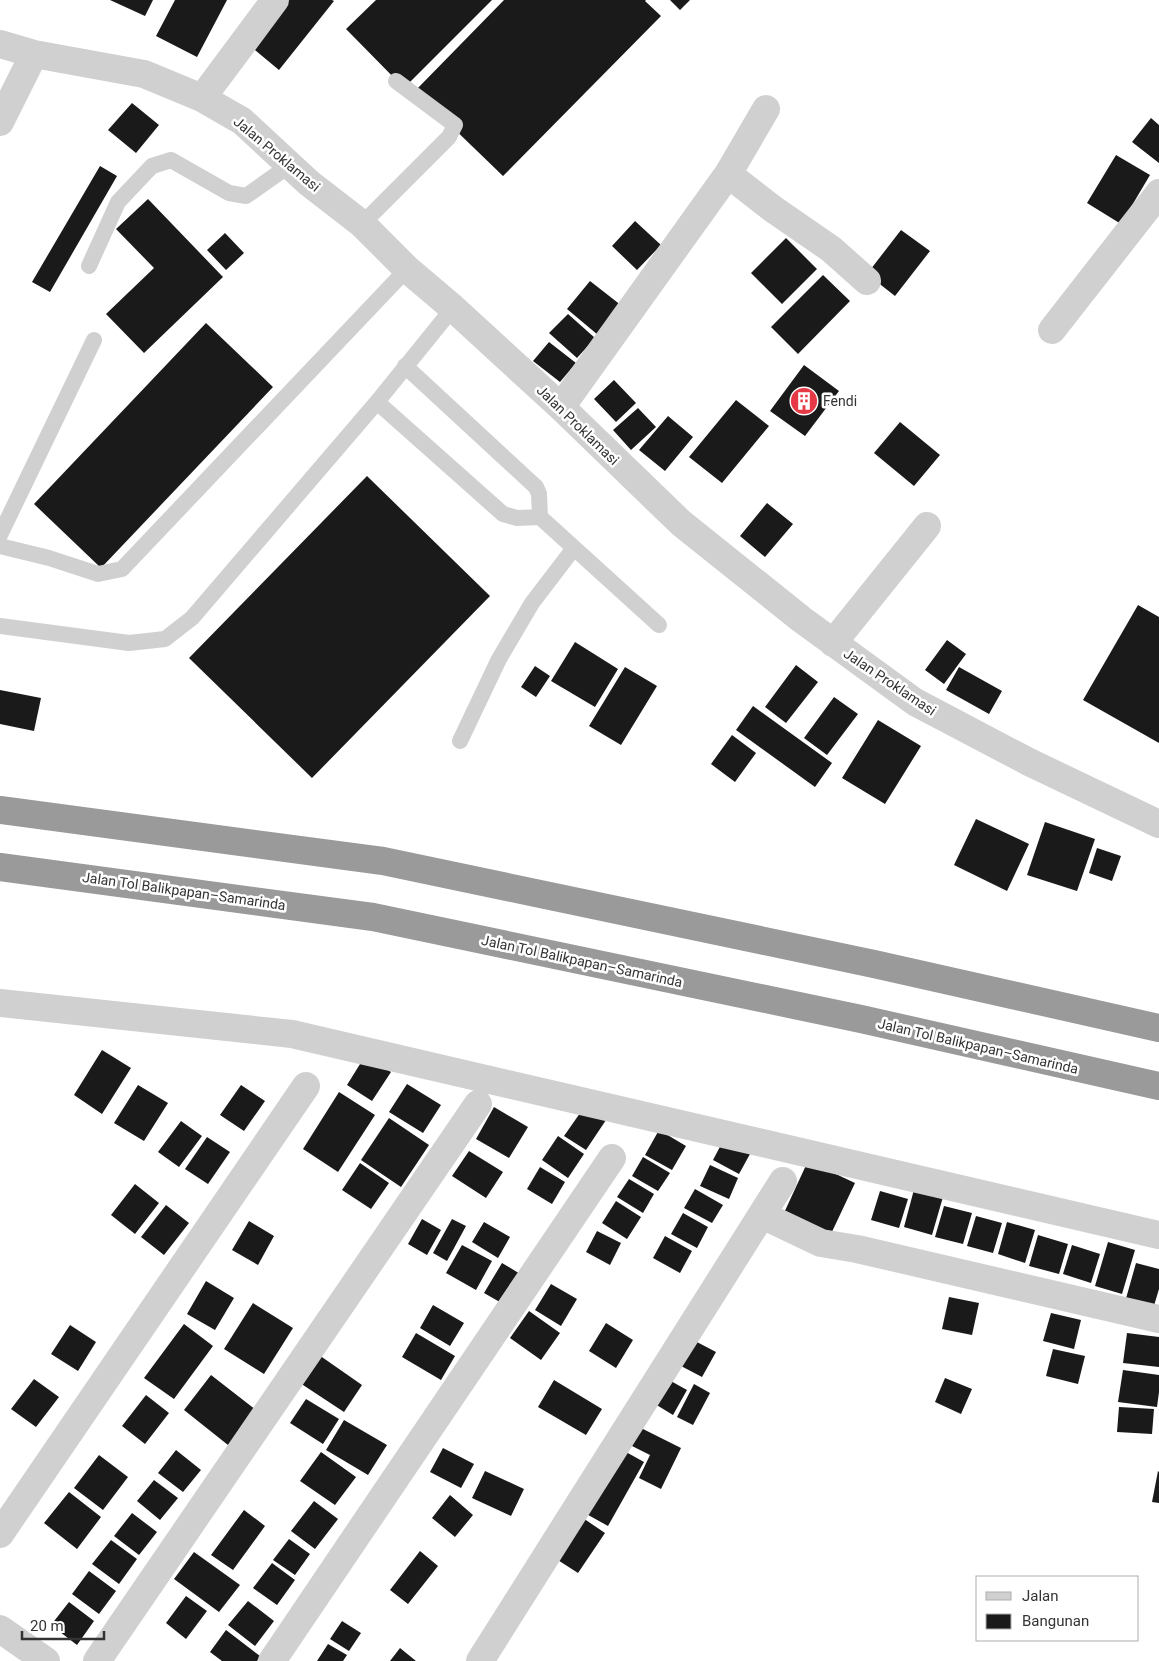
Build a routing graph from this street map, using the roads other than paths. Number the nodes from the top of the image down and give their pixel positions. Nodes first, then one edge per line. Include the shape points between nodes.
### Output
1 (275, 0) edge
2 (0, 44) edge
3 (34, 54) junction
4 (396, 81) dead end
5 (202, 98) junction
6 (766, 109) dead end
7 (0, 122) edge
8 (290, 165) junction
9 (728, 174) junction
10 (1159, 194) edge
11 (362, 224) junction
12 (89, 266) dead end
13 (407, 269) junction
14 (867, 281) dead end
15 (453, 308) junction
16 (1052, 330) dead end
17 (94, 340) dead end
18 (405, 366) junction
19 (377, 402) junction
20 (561, 408) junction
21 (540, 517) junction
22 (927, 526) dead end
23 (0, 535) edge
24 (0, 546) edge
25 (574, 548) junction
26 (659, 625) dead end
27 (0, 626) edge
28 (834, 643) junction
29 (460, 741) dead end
30 (0, 810) edge
31 (1159, 824) edge
32 (0, 867) edge
33 (0, 1003) edge
34 (1159, 1028) edge
35 (306, 1086) dead end
36 (1159, 1086) edge
37 (478, 1104) dead end
38 (612, 1158) dead end
39 (783, 1181) dead end
40 (762, 1215) junction
41 (1159, 1235) edge
42 (1159, 1320) edge
43 (0, 1534) edge
44 (0, 1629) edge
45 (46, 1661) edge
46 (97, 1661) edge
47 (272, 1661) edge
48 (480, 1661) edge

1 - 5 street
2 - 3 street, Jalan Proklamasi
3 - 5 street, Jalan Proklamasi via 144,74
3 - 7 street
4 - 11 lane via 455,125 449,137
5 - 8 street, Jalan Proklamasi via 242,121
6 - 9 street
8 - 11 street, Jalan Proklamasi
8 - 12 lane via 246,196 229,193 171,160 152,166 118,202
9 - 14 street via 831,249
9 - 20 street
10 - 16 street
11 - 13 street, Jalan Proklamasi
13 - 15 street, Jalan Proklamasi
13 - 24 lane via 122,569 98,574
15 - 18 lane
15 - 20 street, Jalan Proklamasi
17 - 23 lane
18 - 19 lane
18 - 21 lane via 536,487
19 - 21 lane via 503,514 517,518
19 - 27 lane via 192,618 165,639 129,643
20 - 28 street, Jalan Proklamasi via 681,523
21 - 25 lane
22 - 28 street
25 - 26 lane
25 - 29 lane via 532,603 499,659
28 - 31 street, Jalan Proklamasi via 915,702 1029,762
30 - 34 highway via 383,861 874,964
32 - 36 highway, Jalan Tol Balikpapan–Samarinda via 373,917 861,1019
33 - 41 street via 292,1034
35 - 43 street
37 - 46 street
38 - 47 street
39 - 40 street
40 - 42 street via 821,1243
40 - 48 street
44 - 45 street

